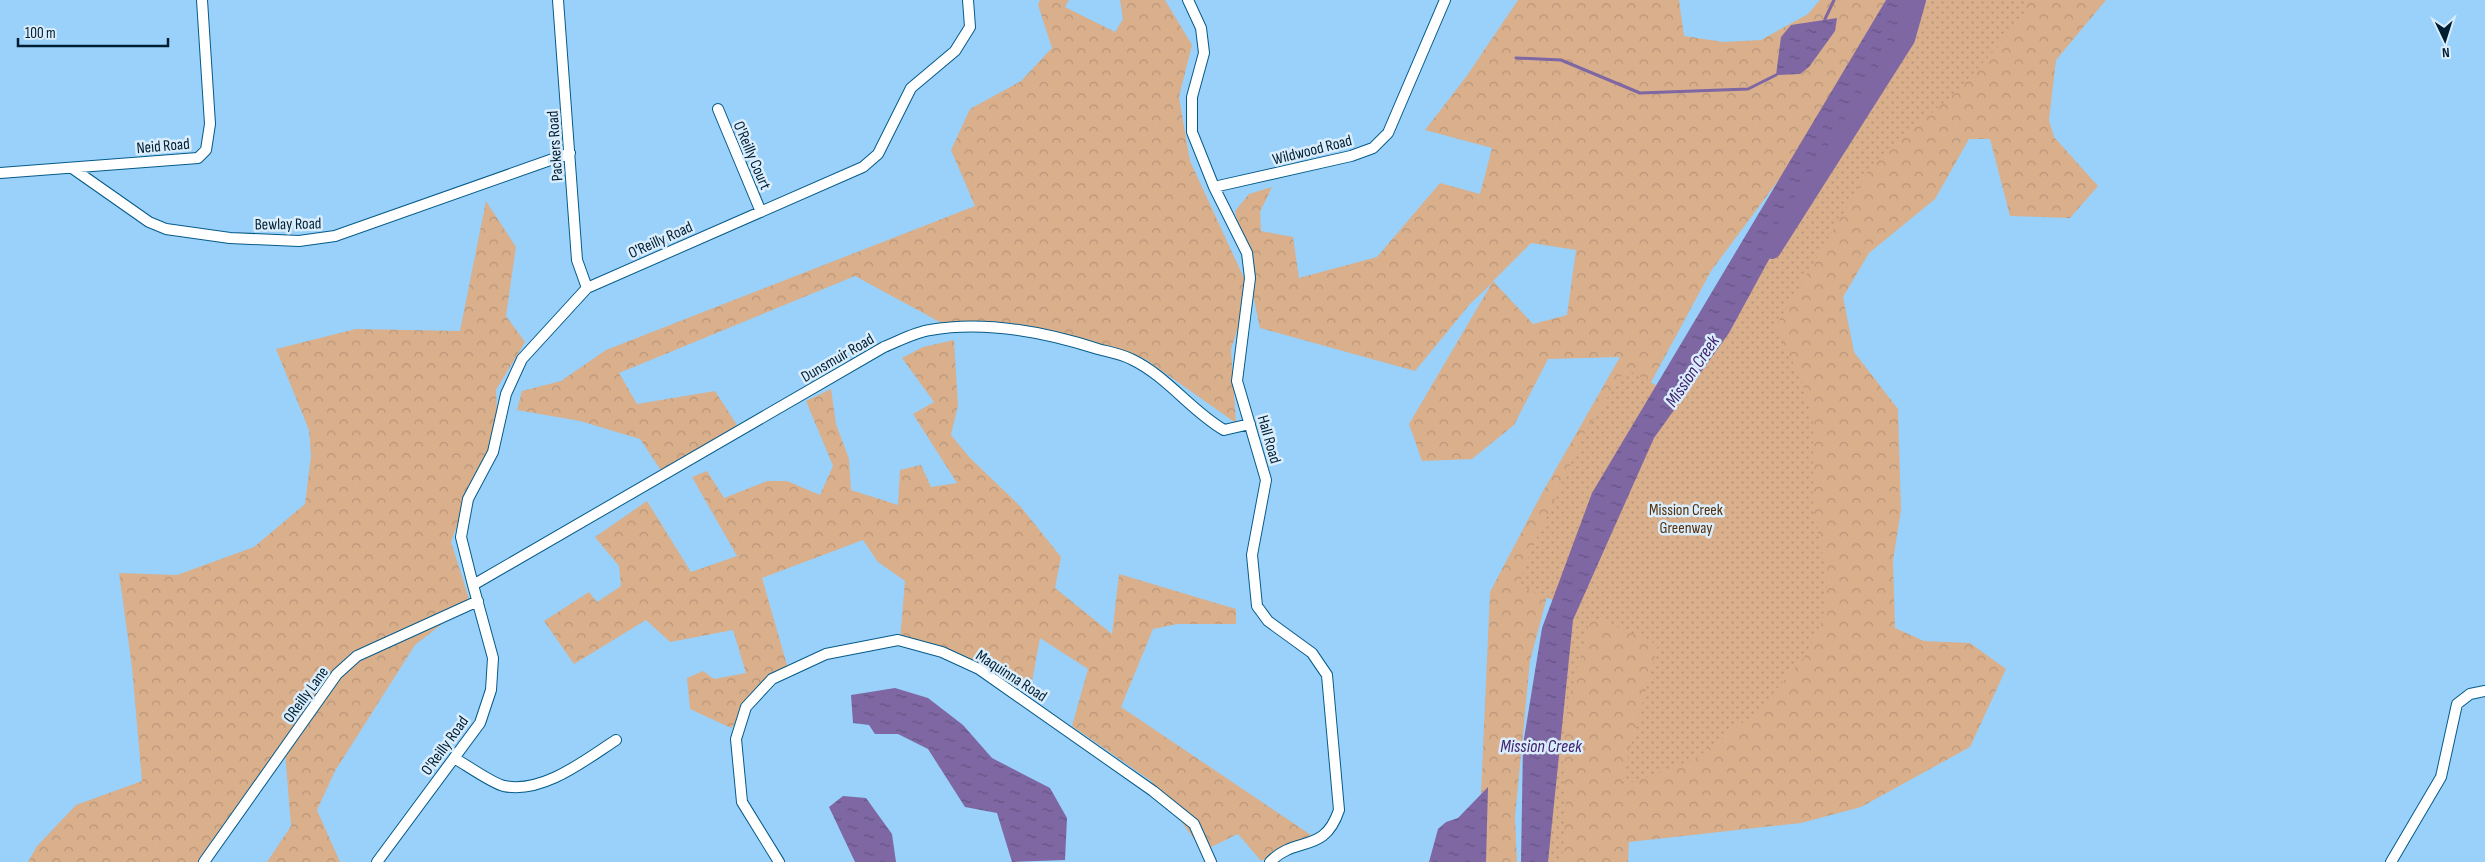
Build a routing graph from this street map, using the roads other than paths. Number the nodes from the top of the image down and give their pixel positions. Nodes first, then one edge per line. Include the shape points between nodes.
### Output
1 (202, 0) edge
2 (558, 0) edge
3 (968, 0) edge
4 (1188, 0) edge
5 (1445, 0) edge
6 (718, 109) dead end
7 (570, 152) junction
8 (72, 168) junction
9 (0, 173) edge
10 (1214, 187) junction
11 (761, 212) junction
12 (587, 288) junction
13 (1250, 424) junction
14 (473, 585) junction
15 (478, 601) junction
16 (2485, 691) edge
17 (616, 740) dead end
18 (454, 758) junction
19 (204, 862) edge
20 (377, 862) edge
21 (779, 862) edge
22 (1210, 862) edge
23 (1270, 862) edge
24 (2391, 862) edge

1 - 8 street, Neid Road via 210,124 206,150 198,158
2 - 7 street, Packers Road
3 - 11 street, O'Reilly Road via 970,27 955,51 911,88 878,154 863,167
4 - 10 street, Hall Road via 1201,28 1204,53 1192,97 1192,132
5 - 10 street, Wildwood Road via 1388,133 1374,148
6 - 11 street, O'Reilly Court
7 - 8 street, Bewlay Road via 335,236 299,241 230,238 166,229 149,222
7 - 12 street, Packers Road via 577,260
8 - 9 street, Neid Road
10 - 13 street, Hall Road via 1247,253 1250,278 1237,381
11 - 12 street, O'Reilly Road
12 - 14 street, O'Reilly Road via 522,359 506,394 493,452 468,499 461,537
13 - 14 street, Dunsmuir Road via 1224,430 1204,418 1162,378 1130,359 1072,340 1014,329 968,325 928,330 884,347
13 - 23 street, Hall Road via 1266,480 1252,555 1257,606 1268,621 1312,654 1327,675 1340,810 1334,826 1322,838 1279,853
14 - 15 street
15 - 18 street, O'Reilly Road via 493,658 491,690 480,723
15 - 19 street, OReilly Lane via 357,656 336,674
16 - 24 street via 2470,694 2457,704 2441,778
17 - 18 street via 567,772 535,785 504,786
18 - 20 street, O'Reilly Road
21 - 22 street, Maquinna Road via 742,802 736,738 746,707 772,679 826,654 898,640 942,652 979,669 1146,785 1194,824

